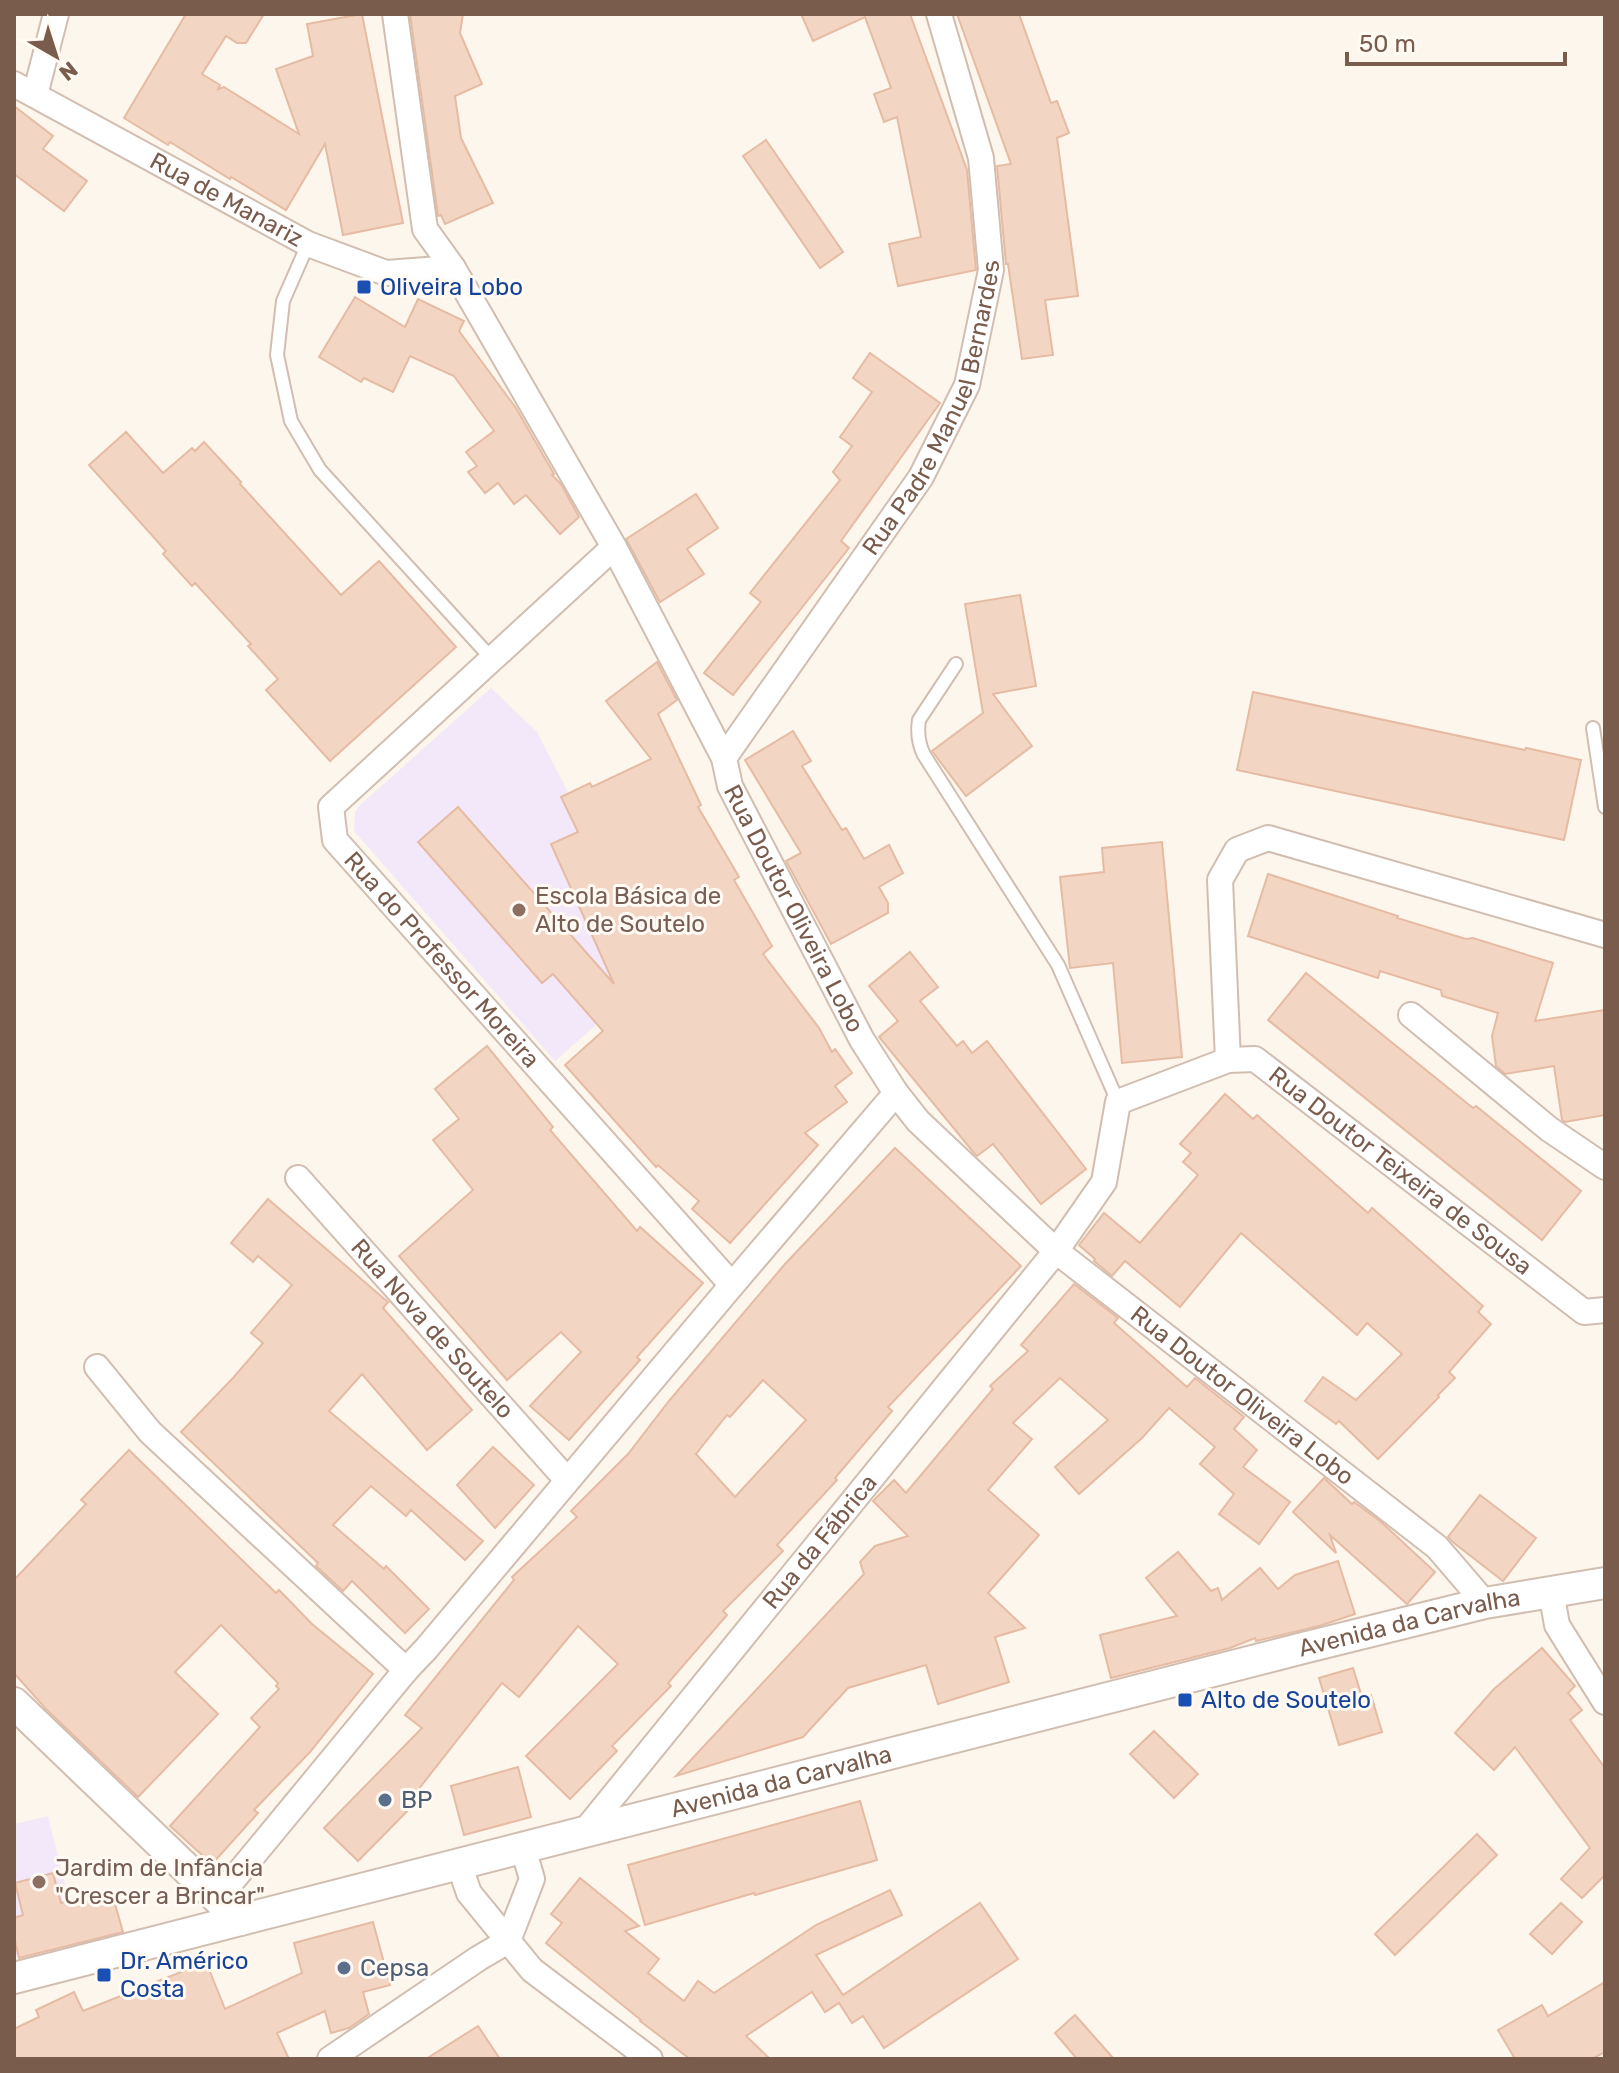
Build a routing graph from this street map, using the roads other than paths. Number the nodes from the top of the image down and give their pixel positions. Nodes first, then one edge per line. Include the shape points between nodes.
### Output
1 (56, 14) edge
2 (395, 14) edge
3 (939, 14) edge
4 (25, 90) edge
5 (308, 244) junction
6 (453, 268) junction
7 (614, 547) junction
8 (492, 659) junction
9 (956, 664) dead end
10 (1593, 728) dead end
11 (724, 758) junction
12 (1605, 807) edge
13 (1605, 935) edge
14 (1411, 1015) dead end
15 (1228, 1060) junction
16 (896, 1093) junction
17 (1118, 1102) junction
18 (1605, 1167) edge
19 (298, 1178) dead end
20 (1056, 1251) junction
21 (732, 1285) junction
22 (1605, 1310) edge
23 (97, 1367) dead end
24 (567, 1480) junction
25 (1605, 1583) edge
26 (1551, 1591) junction
27 (1485, 1603) junction
28 (406, 1670) junction
29 (1605, 1702) edge
30 (14, 1703) edge
31 (584, 1832) junction
32 (523, 1848) junction
33 (459, 1864) junction
34 (218, 1898) junction
35 (240, 1920) junction
36 (508, 1941) junction
37 (14, 1978) edge
38 (330, 2059) edge
39 (650, 2059) edge

1 - 4 street
2 - 6 street, Rua Doutor Oliveira Lobo via 425,229
3 - 11 street, Rua Padre Manuel Bernardes via 981,158 991,270 967,385 921,477
4 - 5 street, Rua de Manariz
5 - 6 street, Rua de Manariz via 386,273
5 - 8 lane via 283,301 277,355 291,421 320,470
6 - 7 street, Rua Doutor Oliveira Lobo
7 - 8 street, Rua do Professor Moreira
7 - 11 street, Rua Doutor Oliveira Lobo
8 - 21 street, Rua do Professor Moreira via 331,807 335,840
9 - 17 lane via 919,720 919,745 1058,965
10 - 12 lane
11 - 16 street, Rua Doutor Oliveira Lobo via 737,801 862,1040
13 - 15 street via 1268,838 1237,850 1220,880
14 - 18 street via 1549,1129
15 - 17 street
15 - 22 street, Rua Doutor Teixeira de Sousa via 1255,1059 1584,1312
16 - 20 street, Rua Doutor Oliveira Lobo via 918,1121
16 - 21 street
17 - 20 street via 1104,1182
19 - 24 street, Rua Nova de Soutelo
20 - 27 street, Rua Doutor Oliveira Lobo via 1437,1547
20 - 31 street, Rua da Fábrica
21 - 24 street
23 - 28 street via 150,1432
24 - 28 street
25 - 26 street, Avenida da Carvalha
26 - 27 street, Avenida da Carvalha
26 - 29 street via 1557,1625
27 - 31 street, Avenida da Carvalha
28 - 34 street
30 - 34 street
31 - 32 street, Avenida da Carvalha
32 - 33 street, Avenida da Carvalha
32 - 36 street via 532,1879
33 - 35 street, Avenida da Carvalha
33 - 36 street via 469,1893
34 - 35 street
35 - 37 street, Avenida da Carvalha
36 - 38 street
36 - 39 street via 532,1970

